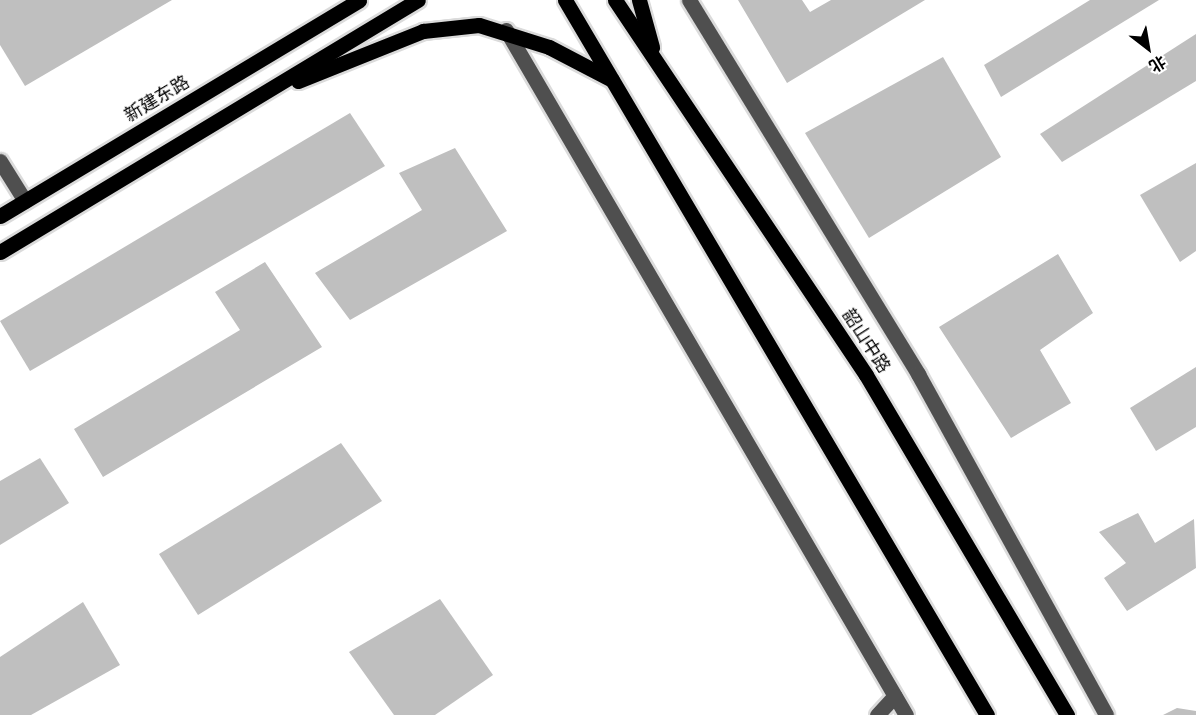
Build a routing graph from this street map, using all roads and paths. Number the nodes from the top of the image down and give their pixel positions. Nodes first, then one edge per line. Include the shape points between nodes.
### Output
1 (349, 0) edge
2 (359, 0) edge
3 (418, 0) edge
4 (565, 0) edge
5 (615, 0) edge
6 (639, 0) edge
7 (689, 0) edge
8 (333, 16) junction
9 (506, 30) junction
10 (656, 62) junction
11 (612, 80) junction
12 (257, 98) junction
13 (0, 161) edge
14 (25, 201) junction
15 (0, 216) edge
16 (0, 252) edge
17 (895, 696) junction
18 (877, 715) edge
19 (906, 715) edge
20 (987, 715) edge
21 (1067, 715) edge
22 (1106, 715) edge

1 - 8 main road
2 - 8 main road
3 - 12 main road
4 - 11 main road
5 - 10 main road, 韶山中路
6 - 10 main road
7 - 22 street via 918,374
8 - 14 main road, 新建东路
9 - 11 main road
9 - 12 main road via 479,25 423,31
9 - 17 street
10 - 21 main road, 韶山中路 via 866,375
11 - 20 main road
12 - 16 main road
13 - 14 street
14 - 15 main road, 新建东路
17 - 18 street
17 - 19 street

